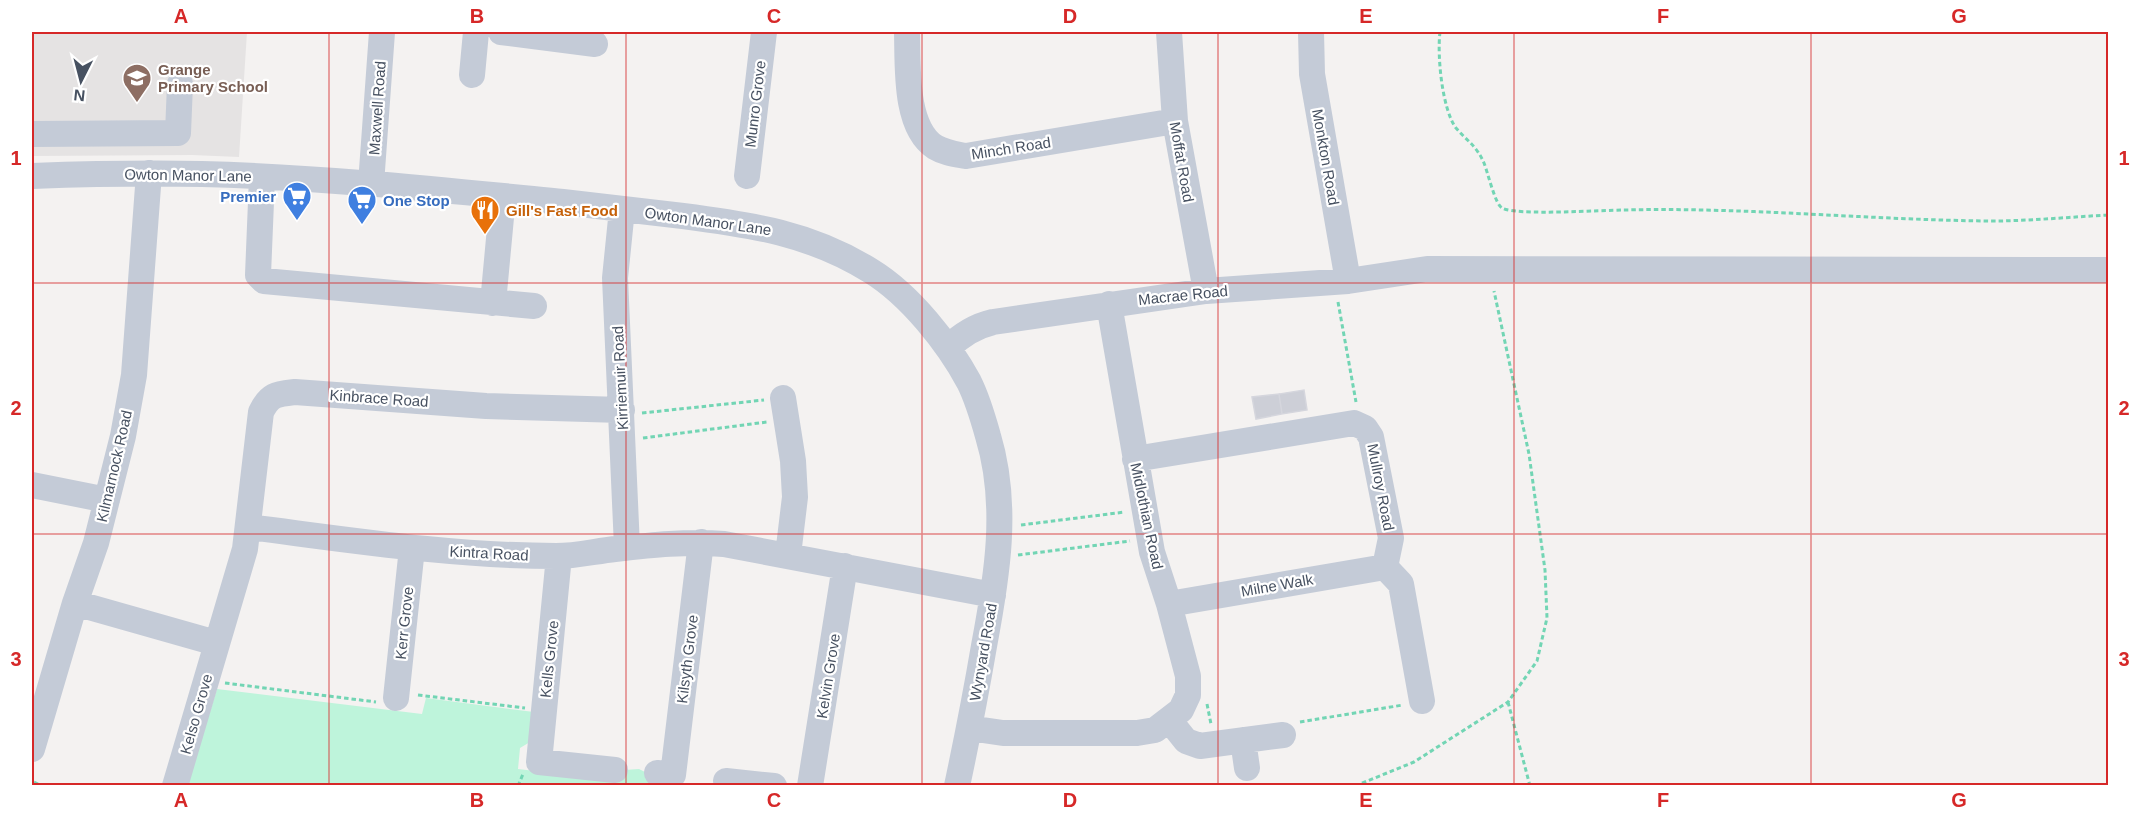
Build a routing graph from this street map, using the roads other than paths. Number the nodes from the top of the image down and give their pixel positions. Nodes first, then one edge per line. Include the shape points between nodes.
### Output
1 (382, 32) edge
2 (476, 32) edge
3 (501, 32) edge
4 (764, 32) edge
5 (908, 32) edge
6 (1169, 32) edge
7 (1311, 32) edge
8 (595, 46) edge
9 (472, 75) dead end
10 (180, 84) dead end
11 (1174, 121) junction
12 (32, 134) edge
13 (80, 134) junction
14 (149, 173) junction
15 (81, 175) junction
16 (32, 176) edge
17 (747, 176) dead end
18 (262, 177) junction
19 (371, 184) junction
20 (503, 196) junction
21 (622, 209) junction
22 (2109, 270) edge
23 (1342, 282) junction
24 (1206, 291) junction
25 (493, 303) junction
26 (1109, 304) junction
27 (534, 306) dead end
28 (948, 348) junction
29 (785, 408) road end
30 (622, 412) junction
31 (1135, 459) junction
32 (32, 485) edge
33 (107, 500) junction
34 (1009, 521) joint
35 (249, 527) junction
36 (701, 542) junction
37 (412, 548) junction
38 (627, 548) junction
39 (788, 555) junction
40 (559, 556) junction
41 (845, 566) junction
42 (1385, 567) junction
43 (993, 595) junction
44 (75, 603) junction
45 (1169, 604) junction
46 (216, 643) junction
47 (396, 695) road end
48 (1422, 700) road end
49 (1170, 721) junction
50 (969, 728) junction
51 (1289, 729) road end
52 (1243, 740) junction
53 (32, 749) edge
54 (1247, 768) dead end
55 (615, 770) dead end
56 (673, 775) dead end
57 (726, 781) dead end
58 (175, 786) edge
59 (774, 786) edge
60 (810, 786) edge
61 (957, 786) edge

1 - 19 street, Maxwell Road
2 - 9 street
3 - 8 street
4 - 17 street, Munro Grove
5 - 11 street, Minch Road via 916,123 922,135 946,153 966,156
6 - 11 street, Moffat Road
7 - 23 street, Monkton Road via 1312,74
10 - 13 street via 178,133
11 - 24 street, Moffat Road
12 - 13 street
13 - 15 street
14 - 15 street, Owton Manor Lane
14 - 18 street, Owton Manor Lane
14 - 33 street, Kilmarnock Road via 134,375
15 - 16 street, Owton Manor Lane
18 - 19 street, Owton Manor Lane
18 - 25 street via 258,275 264,281
19 - 20 street, Owton Manor Lane
20 - 21 street, Owton Manor Lane
20 - 25 street
21 - 28 street, Owton Manor Lane via 767,228 835,252 875,273 903,297
21 - 30 street, Kirriemuir Road via 615,278
22 - 23 street, Macrae Road via 1427,269
23 - 24 street, Macrae Road
24 - 26 street, Macrae Road
25 - 27 street
26 - 28 street, Macrae Road via 981,325
26 - 31 street, Midlothian Road
28 - 34 street, Owton Manor Lane via 970,384 989,438
29 - 39 street via 795,496
30 - 35 street, Kinbrace Road via 278,394 267,400 261,412
30 - 38 street, Kirriemuir Road
31 - 42 street, Mullroy Road via 1354,423 1365,428 1371,437 1391,538
31 - 45 street, Midlothian Road via 1150,538
32 - 33 street
33 - 44 street, Kilmarnock Road
34 - 43 street, Wynyard Road
35 - 37 street, Kintra Road
35 - 46 street
36 - 38 street, Kintra Road
36 - 39 street, Kintra Road
36 - 56 street, Kilsyth Grove
37 - 40 street, Kintra Road
37 - 47 street, Kerr Grove
38 - 40 street, Kintra Road
39 - 41 street, Kintra Road
40 - 55 street, Kells Grove via 544,711 534,761
41 - 43 street, Kintra Road
41 - 60 street, Kelvin Grove
42 - 45 street, Milne Walk
42 - 48 street via 1401,584
43 - 50 street, Wynyard Road
44 - 46 street
44 - 53 street, Kilmarnock Road
45 - 49 street, Midlothian Road via 1188,676 1188,694 1181,710
46 - 58 street, Kelso Grove
49 - 50 street via 1155,730 1137,733 1003,733
49 - 52 street via 1193,745
50 - 61 street, Wynyard Road
51 - 52 street
52 - 54 street
57 - 59 street

